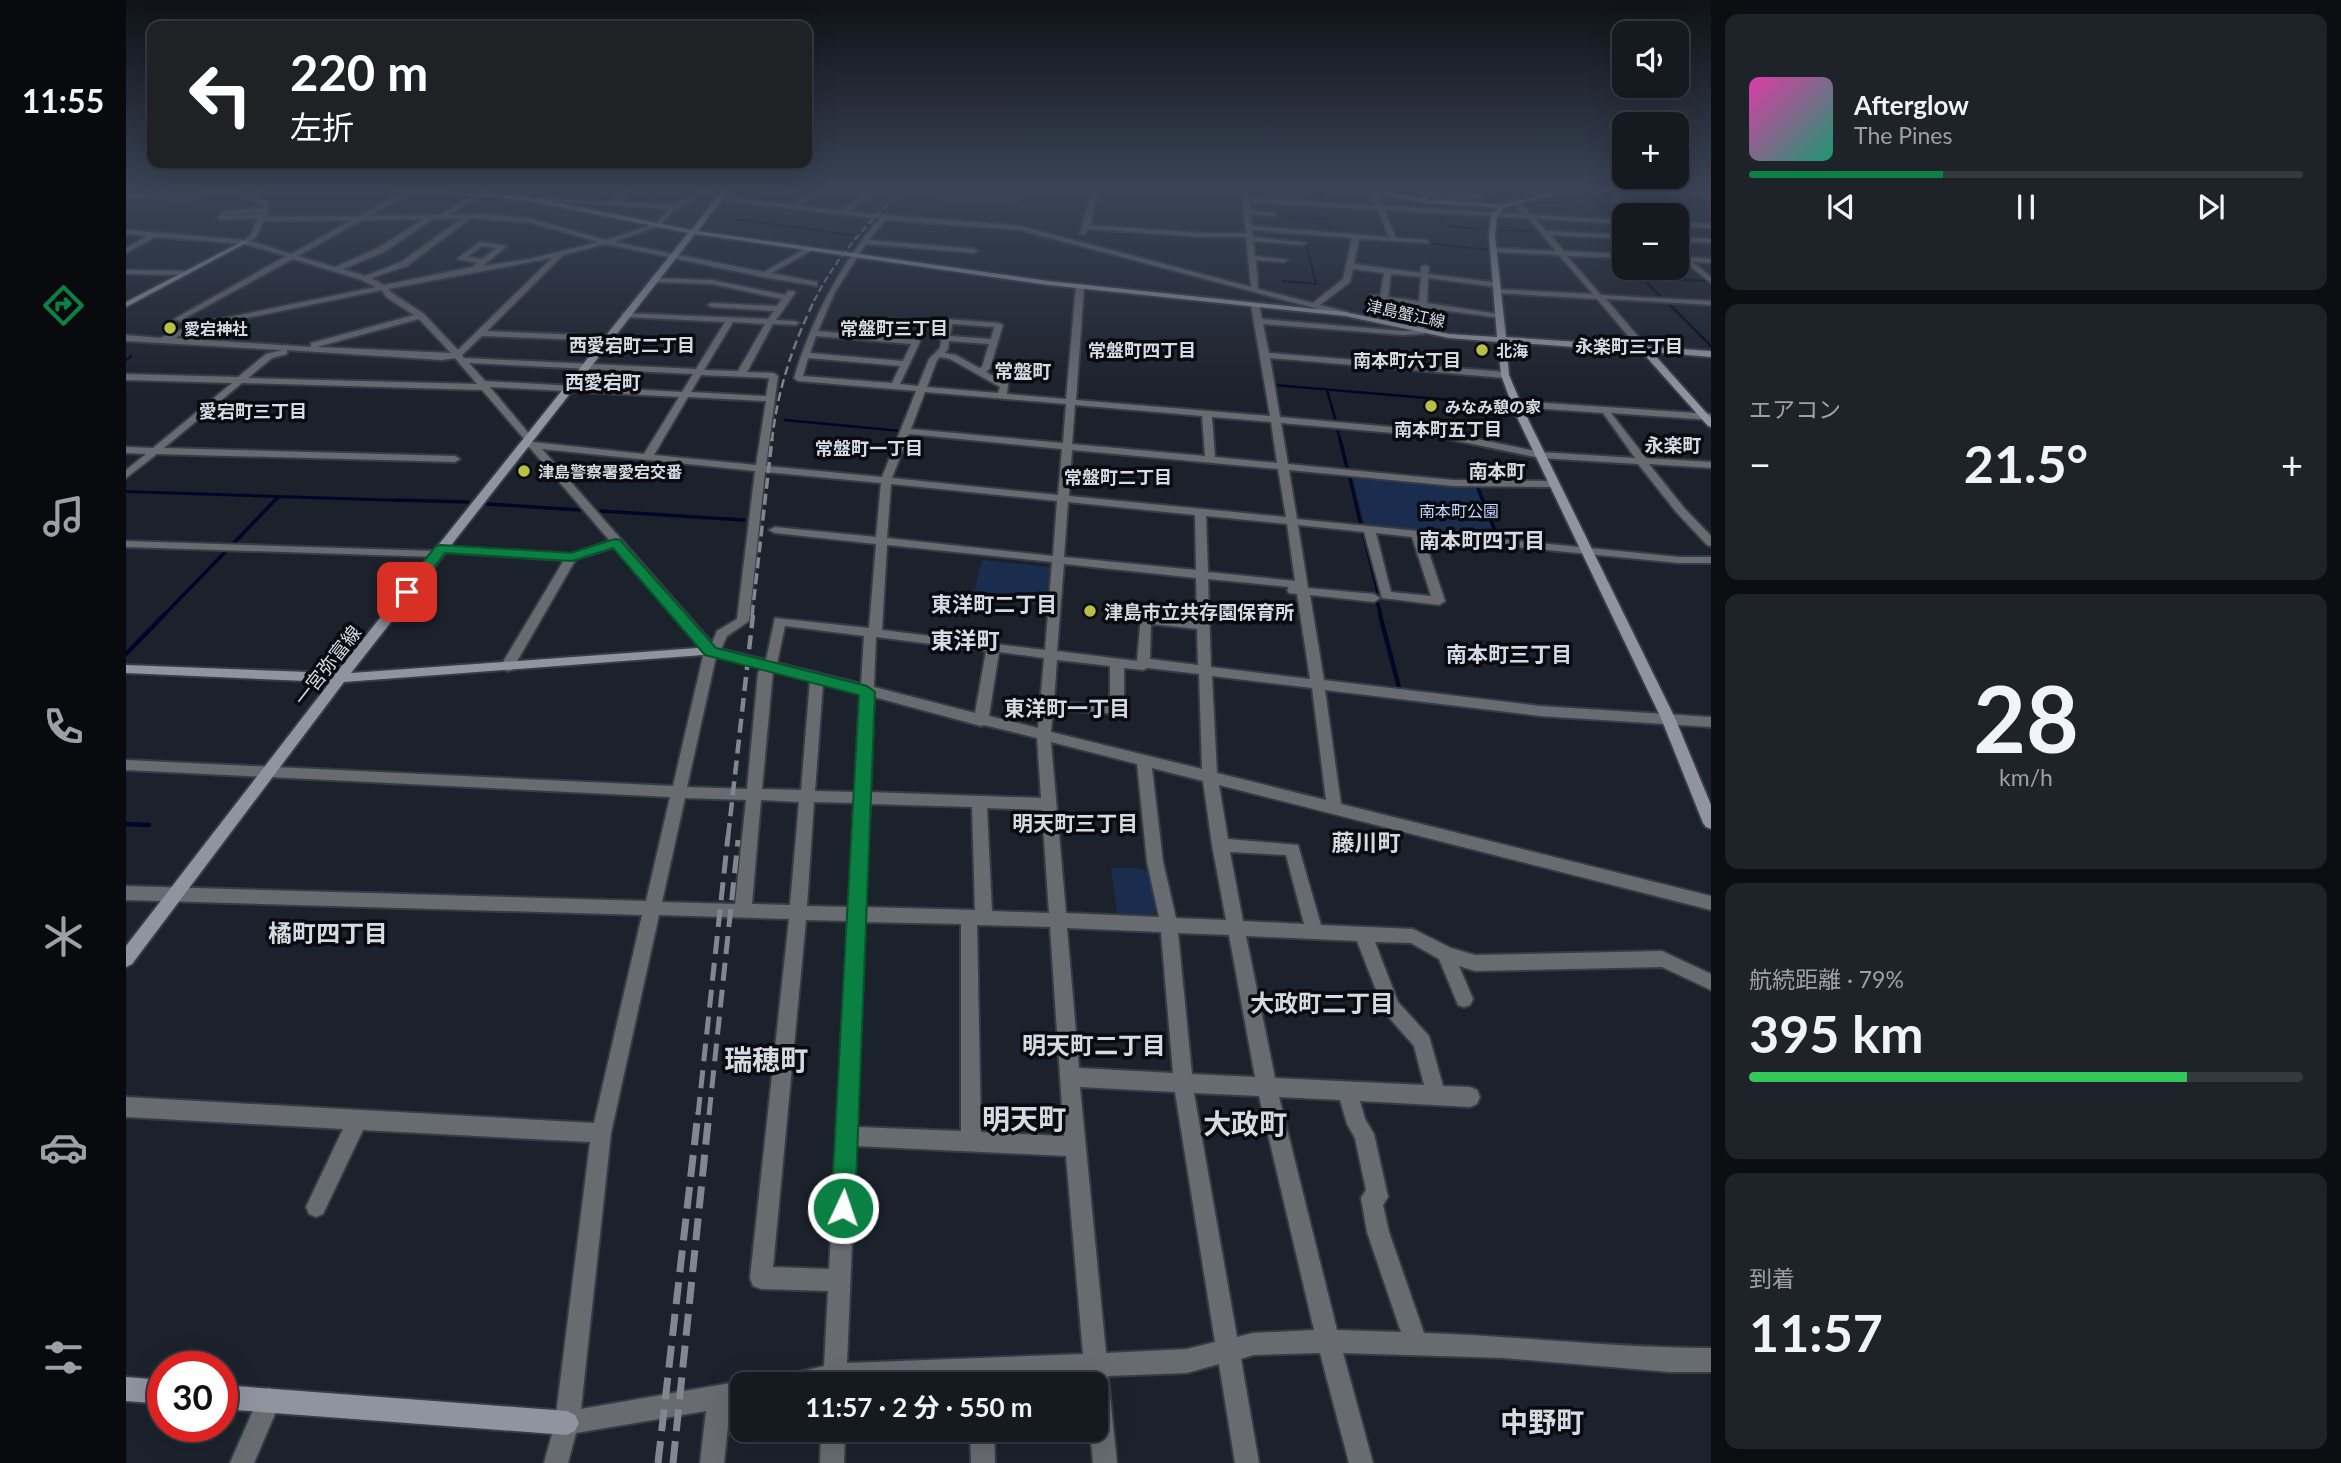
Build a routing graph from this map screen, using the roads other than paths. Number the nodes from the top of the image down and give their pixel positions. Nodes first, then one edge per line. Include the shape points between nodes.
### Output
1 (215, 257) edge
2 (295, 257) edge
3 (296, 257) edge
4 (363, 257) edge
5 (413, 257) edge
6 (463, 257) edge
7 (487, 257) edge
8 (547, 257) edge
9 (557, 257) edge
10 (672, 257) edge
11 (678, 257) edge
12 (695, 257) edge
13 (794, 257) edge
14 (851, 257) edge
15 (869, 257) edge
16 (1130, 257) edge
17 (1352, 257) edge
18 (1494, 257) edge
19 (1523, 257) edge
20 (1564, 257) edge
21 (1252, 258) joint
22 (1535, 259) dead end
23 (690, 260) junction
24 (1689, 260) edge
25 (482, 261) junction
26 (1284, 261) dead end
27 (1711, 261) edge
28 (1689, 262) edge
29 (1350, 266) junction
30 (336, 268) junction
31 (474, 269) junction
32 (1388, 271) junction
33 (1425, 271) junction
34 (126, 272) edge
35 (185, 273) junction
36 (763, 275) junction
37 (1709, 277) edge
38 (365, 278) junction
39 (654, 280) junction
40 (799, 283) junction
41 (814, 284) dead end
42 (725, 285) junction
43 (1080, 286) junction
44 (384, 288) junction
45 (1496, 288) junction
46 (1253, 290) junction
47 (1373, 297) dead end
48 (1599, 297) junction
49 (787, 298) junction
50 (1384, 298) junction
51 (1711, 303) edge
52 (1423, 304) junction
53 (126, 305) edge
54 (712, 305) junction
55 (1255, 305) junction
56 (1313, 307) junction
57 (780, 309) junction
58 (1345, 314) junction
59 (626, 315) junction
60 (421, 316) junction
61 (1498, 316) junction
62 (704, 319) junction
63 (730, 320) junction
64 (1259, 321) junction
65 (771, 322) junction
66 (795, 323) dead end
67 (201, 325) junction
68 (1421, 332) junction
69 (480, 333) junction
70 (812, 333) junction
71 (126, 338) edge
72 (948, 338) junction
73 (607, 339) junction
74 (159, 341) junction
75 (1501, 341) junction
76 (994, 342) junction
77 (300, 348) junction
78 (1645, 350) junction
79 (939, 354) junction
80 (1711, 354) edge
81 (805, 355) junction
82 (1265, 355) junction
83 (460, 357) junction
84 (905, 364) junction
85 (586, 366) junction
86 (698, 372) junction
87 (979, 372) junction
88 (741, 374) junction
89 (1505, 375) junction
90 (126, 377) edge
91 (241, 380) junction
92 (483, 386) junction
93 (895, 386) junction
94 (922, 388) junction
95 (568, 389) junction
96 (683, 395) junction
97 (1002, 396) junction
98 (771, 399) junction
99 (1071, 402) junction
100 (1517, 406) junction
101 (1207, 414) junction
102 (1607, 414) junction
103 (1275, 420) junction
104 (1709, 420) edge
105 (906, 431) junction
106 (528, 442) junction
107 (1068, 446) junction
108 (126, 450) edge
109 (156, 450) junction
110 (1540, 455) junction
111 (647, 457) junction
112 (456, 459) dead end
113 (1210, 459) junction
114 (1642, 461) junction
115 (1707, 465) edge
116 (1283, 466) junction
117 (760, 468) junction
118 (126, 475) edge
119 (1711, 479) edge
120 (886, 481) junction
121 (1554, 484) junction
122 (1063, 498) junction
123 (1200, 512) junction
124 (1291, 521) junction
125 (1370, 529) junction
126 (775, 530) dead end
127 (1418, 534) junction
128 (1710, 541) edge
129 (615, 543) junction
130 (881, 543) junction
131 (126, 544) edge
132 (439, 551) junction
133 (1586, 551) junction
134 (572, 557) junction
135 (1711, 560) edge
136 (1058, 562) junction
137 (1203, 578) junction
138 (1302, 588) junction
139 (1374, 598) dead end
140 (1204, 626) junction
141 (872, 633) junction
142 (993, 647) junction
143 (710, 651) junction
144 (1051, 654) junction
145 (1117, 662) junction
146 (1143, 663) junction
147 (768, 666) junction
148 (507, 667) junction
149 (126, 669) edge
150 (1205, 671) junction
151 (340, 678) junction
152 (817, 678) junction
153 (1318, 685) junction
154 (867, 692) junction
155 (1047, 705) junction
156 (1668, 718) junction
157 (981, 721) junction
158 (1711, 722) edge
159 (1044, 737) junction
160 (1143, 762) junction
161 (126, 765) edge
162 (269, 771) junction
163 (1210, 778) junction
164 (678, 792) junction
165 (754, 794) junction
166 (807, 796) junction
167 (862, 797) junction
168 (979, 802) junction
169 (1049, 804) junction
170 (1334, 806) junction
171 (1711, 823) edge
172 (1220, 845) junction
173 (126, 893) edge
174 (175, 895) junction
175 (1711, 903) edge
176 (651, 908) junction
177 (743, 910) junction
178 (798, 913) junction
179 (857, 915) junction
180 (977, 918) junction
181 (1058, 920) junction
182 (1169, 925) junction
183 (1238, 928) junction
184 (1314, 931) junction
185 (1363, 933) junction
186 (1446, 954) junction
187 (126, 959) edge
188 (1711, 982) edge
189 (1464, 999) dead end
190 (1070, 1077) junction
191 (1183, 1083) junction
192 (1267, 1088) junction
193 (1347, 1091) junction
194 (1436, 1095) junction
195 (1470, 1097) dead end
196 (126, 1107) edge
197 (357, 1120) junction
198 (601, 1133) junction
199 (847, 1136) junction
200 (971, 1142) junction
201 (1076, 1146) junction
202 (316, 1207) dead end
203 (840, 1280) junction
204 (1328, 1342) junction
205 (1417, 1345) junction
206 (1227, 1351) junction
207 (1711, 1360) edge
208 (1095, 1366) junction
209 (835, 1372) edge
210 (1032, 1372) edge
211 (126, 1390) edge
212 (147, 1391) edge
213 (730, 1396) edge
214 (238, 1398) edge
215 (269, 1400) junction
216 (730, 1400) edge
217 (566, 1423) junction
218 (833, 1442) edge
219 (982, 1442) edge
220 (242, 1463) edge
221 (556, 1463) edge
222 (712, 1463) edge
223 (832, 1463) edge
224 (983, 1463) edge
225 (1105, 1463) edge
226 (1247, 1463) edge
227 (1361, 1463) edge

1 - 35 main road
2 - 67 street via 178,319
3 - 30 street
4 - 30 street
5 - 38 street
6 - 25 street
7 - 25 street
8 - 31 street
9 - 69 street
10 - 39 main road, 一宮弥富線
11 - 23 street
12 - 23 street
13 - 36 street
14 - 70 street
15 - 43 main road, 津島蟹江線
16 - 46 street
17 - 29 street
18 - 45 main road
19 - 22 street
20 - 48 street
21 - 26 street
21 - 46 street
23 - 36 street
24 - 27 street
25 - 31 street
28 - 37 street
29 - 32 street
29 - 56 street via 1348,280
30 - 38 street
31 - 44 street
32 - 33 street
32 - 50 street
33 - 45 street
33 - 52 street
34 - 35 street
35 - 53 main road
36 - 40 street
38 - 44 street
39 - 42 street
39 - 59 main road, 一宮弥富線
40 - 41 street
40 - 49 street
42 - 49 street
42 - 54 street
43 - 55 main road, 津島蟹江線
43 - 99 street
44 - 60 street
44 - 67 street
45 - 48 street
45 - 61 main road
46 - 56 street
47 - 50 street
48 - 51 street
48 - 78 street
49 - 57 street
50 - 52 street
52 - 61 street
52 - 68 street
54 - 57 street
54 - 62 street
55 - 58 main road, 津島蟹江線
55 - 64 street
56 - 58 street
57 - 65 street
58 - 68 main road, 津島蟹江線
59 - 62 street
59 - 73 main road, 一宮弥富線
60 - 77 street
60 - 83 street
61 - 75 main road
62 - 63 street
63 - 65 street
63 - 86 street
64 - 68 street
64 - 82 street
65 - 66 street
65 - 88 street
67 - 74 street
68 - 75 main road, 津島蟹江線
69 - 73 street
69 - 83 street
70 - 81 street
70 - 84 street via 916,342
71 - 74 street
72 - 76 street
72 - 76 street via 948,320 999,325
72 - 79 street
73 - 85 main road, 一宮弥富線
74 - 77 street
75 - 78 main road, 津島蟹江線
75 - 89 main road
76 - 87 street via 986,368
77 - 83 street
77 - 91 street via 269,356
78 - 80 main road, 津島蟹江線
78 - 104 main road
79 - 87 street
79 - 94 street
81 - 84 street
81 - 93 street via 799,378
82 - 89 street
82 - 103 street
83 - 85 street
83 - 92 street
84 - 93 street
85 - 86 street
85 - 95 main road, 一宮弥富線
86 - 88 street
86 - 96 street
87 - 97 street via 1005,386
88 - 98 street via 775,376
89 - 100 main road
90 - 91 street
91 - 92 street
91 - 109 street
92 - 95 street
92 - 106 street
93 - 94 street
94 - 97 street
94 - 105 street
95 - 96 street
95 - 106 main road, 一宮弥富線
96 - 98 street
96 - 111 street
97 - 99 street
98 - 117 street
99 - 101 street
99 - 107 street
100 - 102 street
100 - 104 street
100 - 110 main road
101 - 103 street
101 - 113 street
102 - 104 street
102 - 114 street
103 - 110 street via 1438,434
103 - 116 street
105 - 107 street
105 - 120 street
106 - 111 street
106 - 129 street
106 - 132 main road, 一宮弥富線
107 - 113 street
107 - 122 street
108 - 109 street
109 - 112 street
109 - 118 street
110 - 114 street
110 - 121 main road
111 - 117 street
113 - 116 street
114 - 115 street
114 - 128 street
115 - 119 street
116 - 121 street via 1453,483
116 - 124 street
117 - 120 street
117 - 143 street via 743,621 721,634
120 - 122 street
120 - 130 street
121 - 133 main road
122 - 123 street
122 - 136 street
123 - 124 street
123 - 137 street
124 - 125 street
124 - 138 street
125 - 127 street
125 - 127 street via 1386,594 1439,601
126 - 130 street
127 - 133 street
129 - 134 street
129 - 143 street
130 - 136 street
130 - 141 street
131 - 132 street
132 - 134 street
132 - 151 main road, 一宮弥富線
133 - 135 street
133 - 156 main road
134 - 148 street
136 - 137 street
136 - 144 street
137 - 138 street
137 - 140 street
138 - 139 street
138 - 153 street
140 - 146 street via 1145,619
140 - 150 street
141 - 142 street
141 - 147 street via 779,621
141 - 154 street
142 - 144 street
142 - 157 street
143 - 147 street
143 - 148 main road
143 - 164 street
144 - 145 street
144 - 155 street
145 - 146 street
145 - 155 street via 1116,712
146 - 150 street
147 - 152 street
147 - 165 street
148 - 151 main road
149 - 151 main road
150 - 153 street
150 - 163 street
151 - 162 main road, 一宮弥富線
152 - 154 street
152 - 166 street
153 - 156 street via 1540,711
153 - 170 street
154 - 157 street
154 - 167 street
155 - 159 street
156 - 158 street
156 - 171 main road
157 - 159 street
159 - 160 street
159 - 169 street
160 - 163 street
160 - 182 street via 1155,862
161 - 162 street
162 - 164 street
162 - 174 main road, 一宮弥富線
163 - 170 street
163 - 172 street
164 - 165 street
164 - 176 street
165 - 166 street
165 - 177 street
166 - 167 street
166 - 178 street
167 - 168 street
167 - 179 street
168 - 169 street
168 - 180 street
169 - 181 street
170 - 175 street
172 - 183 street
172 - 184 street via 1292,849
173 - 174 street
174 - 176 street
174 - 187 main road, 一宮弥富線
176 - 177 street
176 - 198 street
177 - 178 street
178 - 179 street
178 - 203 street via 761,1278
179 - 180 street
179 - 199 street
180 - 181 street
180 - 200 street
181 - 182 street
181 - 190 street
182 - 183 street
182 - 191 street
183 - 184 street
183 - 192 street
184 - 185 street
185 - 186 street via 1413,936
185 - 194 street via 1391,1007 1422,1042
186 - 188 street via 1475,962 1661,959
186 - 189 street
190 - 191 street
190 - 201 street
191 - 192 street
191 - 206 street
192 - 193 street
192 - 204 street
193 - 194 street
193 - 205 street via 1364,1134 1378,1197 1371,1198 1378,1232
194 - 195 street
196 - 197 street
197 - 198 street
197 - 202 street
198 - 217 street
199 - 200 street
199 - 203 street
200 - 201 street
201 - 208 street
203 - 209 street
204 - 205 street
204 - 206 street via 1253,1344
204 - 227 street
205 - 207 street
206 - 208 street via 1187,1361
206 - 226 street
208 - 210 street
208 - 225 street
211 - 212 main road
213 - 217 street
214 - 215 main road
215 - 217 main road
215 - 220 street
216 - 222 street
217 - 221 street
218 - 223 street
219 - 224 street

